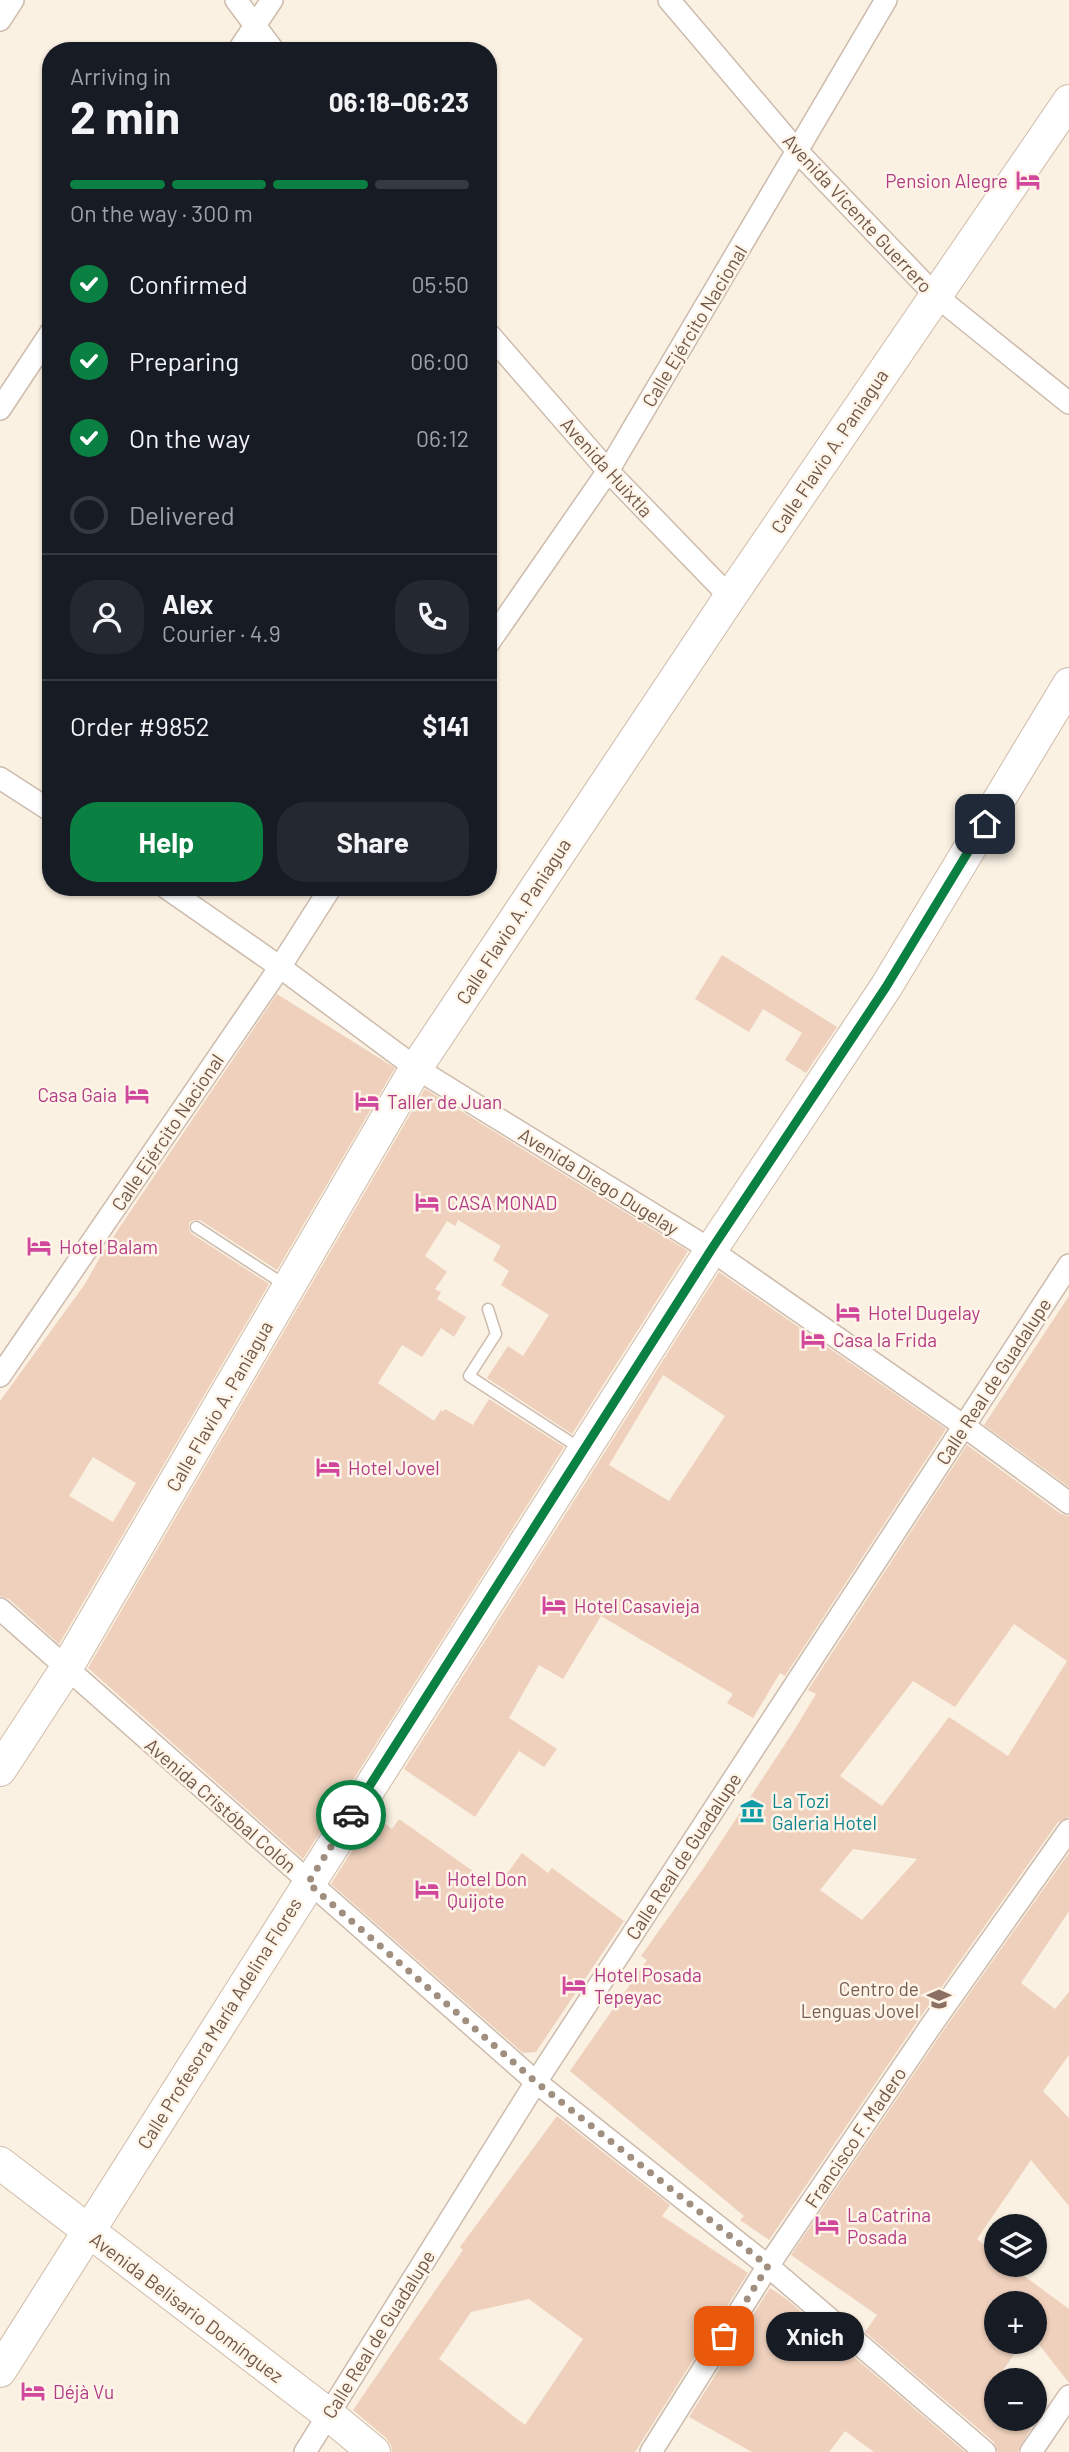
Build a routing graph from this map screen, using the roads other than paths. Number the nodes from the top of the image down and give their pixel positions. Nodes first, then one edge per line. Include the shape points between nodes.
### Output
1 (13, 0) edge
2 (236, 0) edge
3 (272, 0) edge
4 (669, 0) edge
5 (886, 0) edge
6 (0, 20) edge
7 (255, 26) junction
8 (244, 42) edge
9 (267, 42) edge
10 (1069, 101) edge
11 (798, 152) junction
12 (934, 295) junction
13 (42, 346) edge
14 (497, 349) edge
15 (1069, 403) edge
16 (0, 409) edge
17 (608, 471) junction
18 (730, 597) junction
19 (497, 631) edge
20 (1069, 684) edge
21 (0, 778) edge
22 (42, 805) edge
23 (178, 896) edge
24 (325, 896) edge
25 (280, 967) junction
26 (416, 1068) junction
27 (196, 1227) dead end
28 (711, 1250) junction
29 (1069, 1265) edge
30 (288, 1287) junction
31 (488, 1309) dead end
32 (0, 1376) edge
33 (964, 1426) junction
34 (583, 1450) junction
35 (1069, 1503) edge
36 (0, 1609) edge
37 (66, 1668) junction
38 (0, 1770) edge
39 (1069, 1830) edge
40 (308, 1883) junction
41 (536, 2082) junction
42 (0, 2163) edge
43 (87, 2231) junction
44 (768, 2266) junction
45 (0, 2371) edge
46 (1069, 2396) edge
47 (328, 2414) junction
48 (305, 2452) edge
49 (374, 2452) edge
50 (651, 2452) edge
51 (985, 2452) edge
52 (1031, 2452) edge

1 - 6 street
2 - 7 street
3 - 7 street
4 - 11 street, Avenida Vicente Guerrero
5 - 11 street, Calle Ejército Nacional
7 - 8 street
7 - 9 street
10 - 12 street, Calle Flavio A. Paniagua
11 - 12 street, Avenida Vicente Guerrero
11 - 17 street, Calle Ejército Nacional
12 - 15 street, Avenida Vicente Guerrero
12 - 18 street, Calle Flavio A. Paniagua
13 - 16 street
14 - 17 street, Avenida Huixtla
17 - 18 street, Avenida Huixtla
17 - 19 street, Calle Ejército Nacional
18 - 26 street, Calle Flavio A. Paniagua
20 - 28 street, Calle Profesora María Adelina Flores via 886,987
21 - 22 street
23 - 25 street, Avenida Diego Dugelay
24 - 25 street, Calle Ejército Nacional
25 - 26 street, Avenida Diego Dugelay
25 - 32 street, Calle Ejército Nacional
26 - 28 street, Avenida Diego Dugelay
26 - 30 street, Calle Flavio A. Paniagua
27 - 30 lane
28 - 33 street, Avenida Diego Dugelay
28 - 34 street, Calle Profesora María Adelina Flores
29 - 33 street, Calle Real de Guadalupe
30 - 37 street, Calle Flavio A. Paniagua
31 - 34 lane via 496,1334 469,1376
33 - 35 street, Avenida Diego Dugelay
33 - 41 street, Calle Real de Guadalupe
34 - 40 street, Calle Profesora María Adelina Flores
36 - 37 street, Avenida Cristóbal Colón
37 - 38 street, Calle Flavio A. Paniagua
37 - 40 street, Avenida Cristóbal Colón
39 - 44 street, Francisco F. Madero
40 - 41 street, Avenida Cristóbal Colón
40 - 43 street, Calle Profesora María Adelina Flores
41 - 44 street, Avenida Cristóbal Colón
41 - 47 street, Calle Real de Guadalupe
42 - 43 street, Avenida Belisario Domínguez
43 - 45 street, Calle Profesora María Adelina Flores
43 - 47 street, Avenida Belisario Domínguez
44 - 50 street, Francisco F. Madero
44 - 51 street, Avenida Cristóbal Colón
46 - 52 street
47 - 48 street, Calle Real de Guadalupe
47 - 49 street, Avenida Belisario Domínguez

